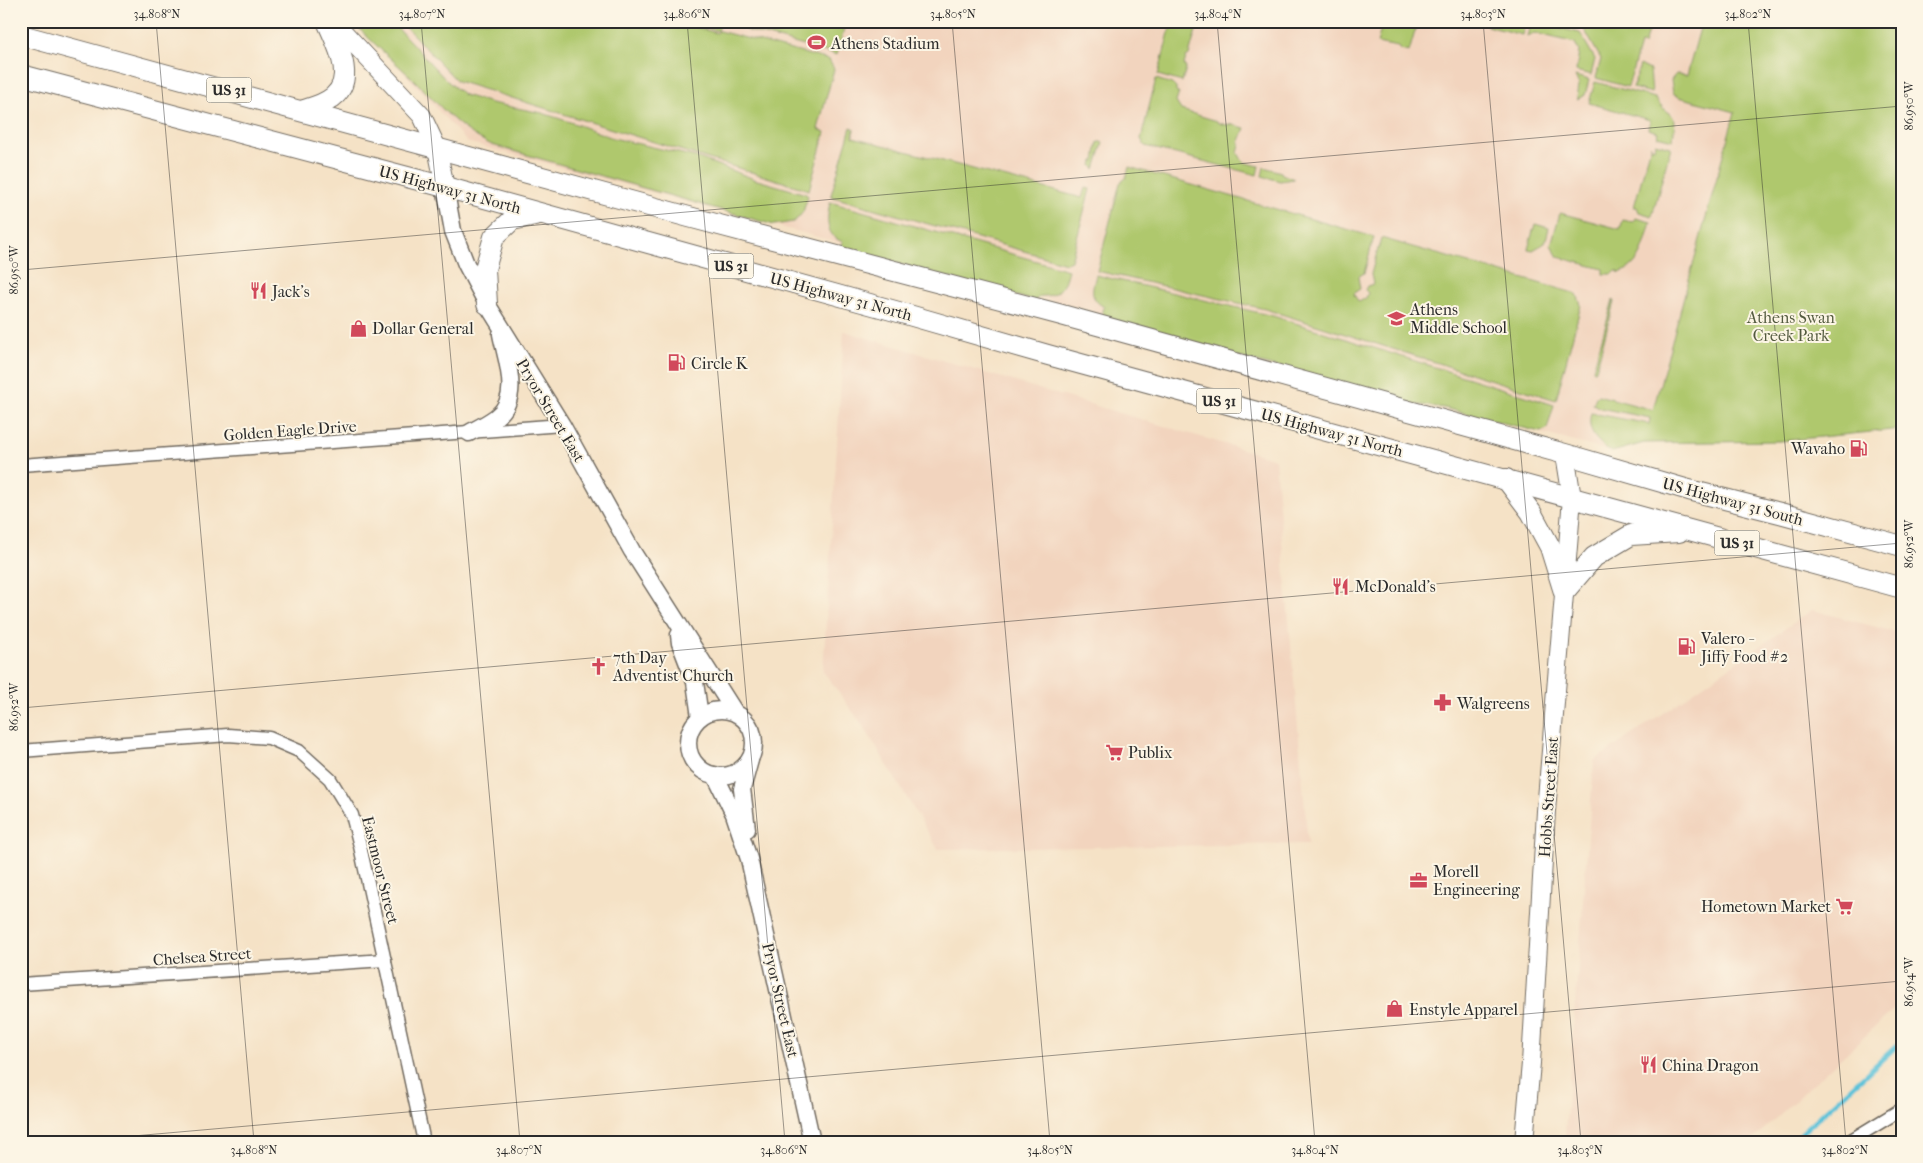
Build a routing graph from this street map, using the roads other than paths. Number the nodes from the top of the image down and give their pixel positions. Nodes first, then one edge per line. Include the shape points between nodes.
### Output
1 (327, 21) edge
2 (333, 21) edge
3 (21, 34) edge
4 (21, 75) edge
5 (304, 110) junction
6 (436, 148) junction
7 (445, 187) junction
8 (542, 213) junction
9 (487, 304) junction
10 (498, 322) junction
11 (562, 426) junction
12 (469, 433) junction
13 (1565, 454) junction
14 (21, 464) edge
15 (1506, 479) junction
16 (1572, 498) junction
17 (1695, 531) junction
18 (1902, 546) edge
19 (1902, 588) edge
20 (1564, 592) junction
21 (677, 625) junction
22 (734, 711) junction
23 (700, 717) junction
24 (21, 751) edge
25 (751, 759) junction
26 (715, 776) junction
27 (749, 859) junction
28 (385, 960) junction
29 (21, 984) edge
30 (1902, 1108) edge
31 (424, 1142) edge
32 (812, 1142) edge
33 (1524, 1142) edge
34 (1848, 1142) edge

1 - 5 main road via 344,62 342,83 325,103
2 - 6 main road via 422,116
3 - 5 main road, US 31
4 - 7 main road, US Highway 31 North / US 31
5 - 6 main road, US 31
6 - 7 main road
6 - 13 main road, US 31
7 - 8 main road, US Highway 31 North / US 31
7 - 9 street, Pryor Street East via 452,231
8 - 9 main road via 512,220 494,237 484,269
8 - 15 main road, US Highway 31 North / US 31
9 - 10 street, Pryor Street East
10 - 11 street, Pryor Street East
10 - 12 street via 511,379 509,401 497,416
11 - 12 street, Golden Eagle Drive
11 - 21 street, Pryor Street East
12 - 14 street, Golden Eagle Drive
13 - 16 main road, Hobbs Street East
13 - 18 main road, US Highway 31 South / US 31
15 - 16 main road, US Highway 31 North / US 31
15 - 20 main road via 1531,512 1550,547
16 - 17 main road, US 31
16 - 20 main road, Hobbs Street East
17 - 19 main road, US 31
17 - 20 main road via 1631,535 1594,557
20 - 33 main road, Hobbs Street East
21 - 22 street, Pryor Street East
21 - 23 street, Pryor Street East via 680,643 696,682
22 - 23 street via 716,709
22 - 25 street via 752,729 755,741
23 - 26 street via 690,732 689,751 699,767
24 - 28 street, Eastmoor Street via 228,735 269,738 299,751 330,779 352,814
25 - 26 street via 736,773
25 - 27 street, Pryor Street East via 742,789
26 - 27 street, Pryor Street East via 734,814
27 - 32 street, Pryor Street East
28 - 29 street, Chelsea Street
28 - 31 street, Eastmoor Street
30 - 34 street

